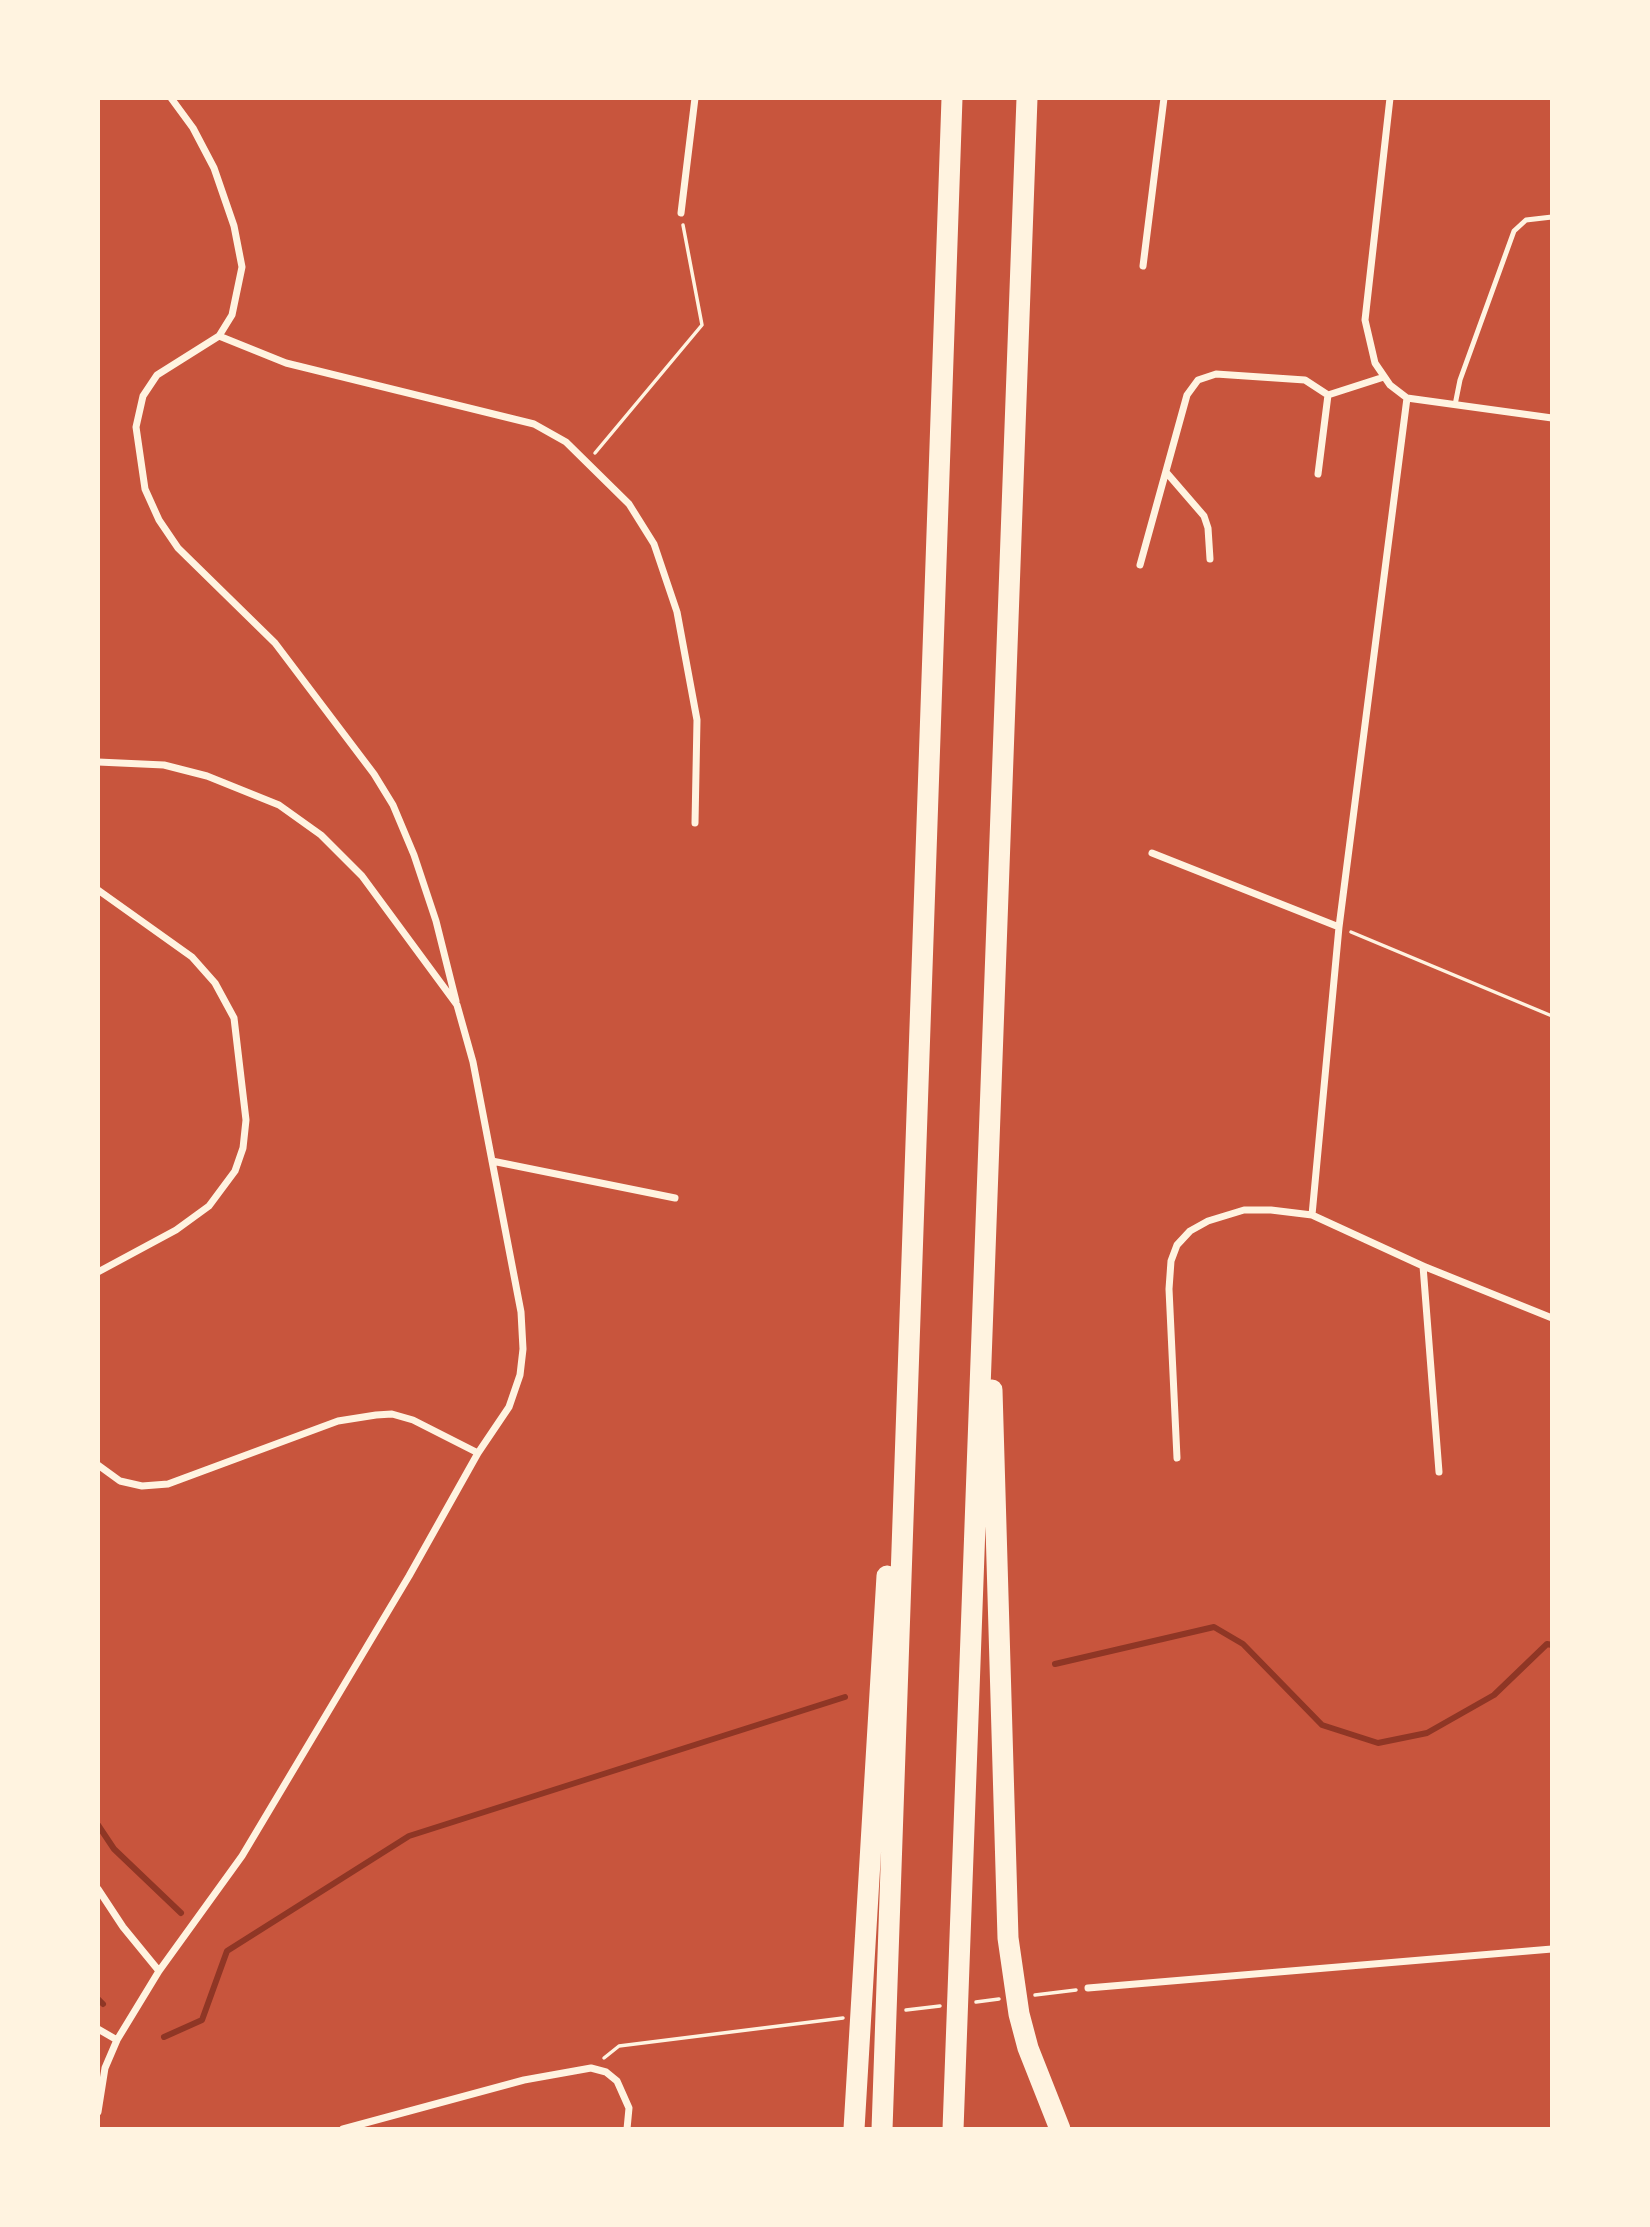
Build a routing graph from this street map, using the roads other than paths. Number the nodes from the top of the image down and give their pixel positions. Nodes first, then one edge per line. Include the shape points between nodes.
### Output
1 (172, 98) edge
2 (695, 98) edge
3 (952, 98) edge
4 (1027, 98) edge
5 (1164, 98) edge
6 (1390, 98) edge
7 (681, 213) road end
8 (1552, 217) edge
9 (1143, 266) dead end
10 (219, 336) junction
11 (1384, 377) junction
12 (1328, 395) junction
13 (1407, 398) junction
14 (1455, 405) junction
15 (1552, 418) edge
16 (1166, 472) junction
17 (1318, 474) dead end
18 (1210, 559) dead end
19 (1140, 565) dead end
20 (98, 762) edge
21 (695, 823) dead end
22 (1152, 853) dead end
23 (98, 890) edge
24 (1339, 927) junction
25 (457, 1005) junction
26 (492, 1161) junction
27 (675, 1198) dead end
28 (1312, 1215) junction
29 (1423, 1266) junction
30 (98, 1272) edge
31 (982, 1284) junction
32 (1552, 1318) edge
33 (909, 1328) junction
34 (478, 1453) junction
35 (1177, 1458) dead end
36 (98, 1465) edge
37 (1439, 1472) dead end
38 (98, 1889) edge
39 (1552, 1949) edge
40 (159, 1971) junction
41 (1088, 1988) dead end
42 (98, 2029) edge
43 (117, 2040) junction
44 (98, 2112) edge
45 (343, 2129) edge
46 (627, 2129) edge
47 (854, 2129) edge
48 (882, 2129) edge
49 (953, 2129) edge
50 (1060, 2129) edge

1 - 10 street via 209,158 238,246 242,267 239,290 232,315
2 - 7 street
3 - 33 highway
4 - 31 highway
5 - 9 street
6 - 11 street via 1365,320 1368,344
8 - 14 lane via 1526,220 1514,232
10 - 21 street via 286,363 534,424 566,442 629,504 654,544 677,612 697,720
10 - 25 street via 157,374 143,396 136,427 145,489 178,548 275,643 393,805 436,920
11 - 12 street
11 - 13 street
12 - 16 street via 1305,380 1206,376 1187,395
12 - 17 street
13 - 14 street
13 - 24 street
14 - 15 street
16 - 18 street via 1204,516
16 - 19 street
20 - 25 street via 164,765 208,776 279,805 321,835 362,876
22 - 24 street
23 - 30 street via 181,949 215,983 234,1018 246,1120 235,1171 209,1206 166,1236
24 - 28 street
25 - 26 street
26 - 27 street
26 - 34 street via 521,1312 523,1349 509,1407
28 - 29 street
28 - 35 street via 1244,1210 1208,1221 1177,1245 1170,1280
29 - 32 street
29 - 37 street
31 - 49 highway
31 - 50 highway via 992,1332 1008,1938 1028,2048
33 - 47 highway via 897,1390
33 - 48 highway
34 - 36 street via 392,1414 338,1421 168,1484 142,1486 120,1481
34 - 40 street via 243,1856
38 - 40 street
39 - 41 street
40 - 43 street
42 - 43 street
43 - 44 street via 105,2068
45 - 46 street via 524,2080 591,2068 617,2081 629,2108

